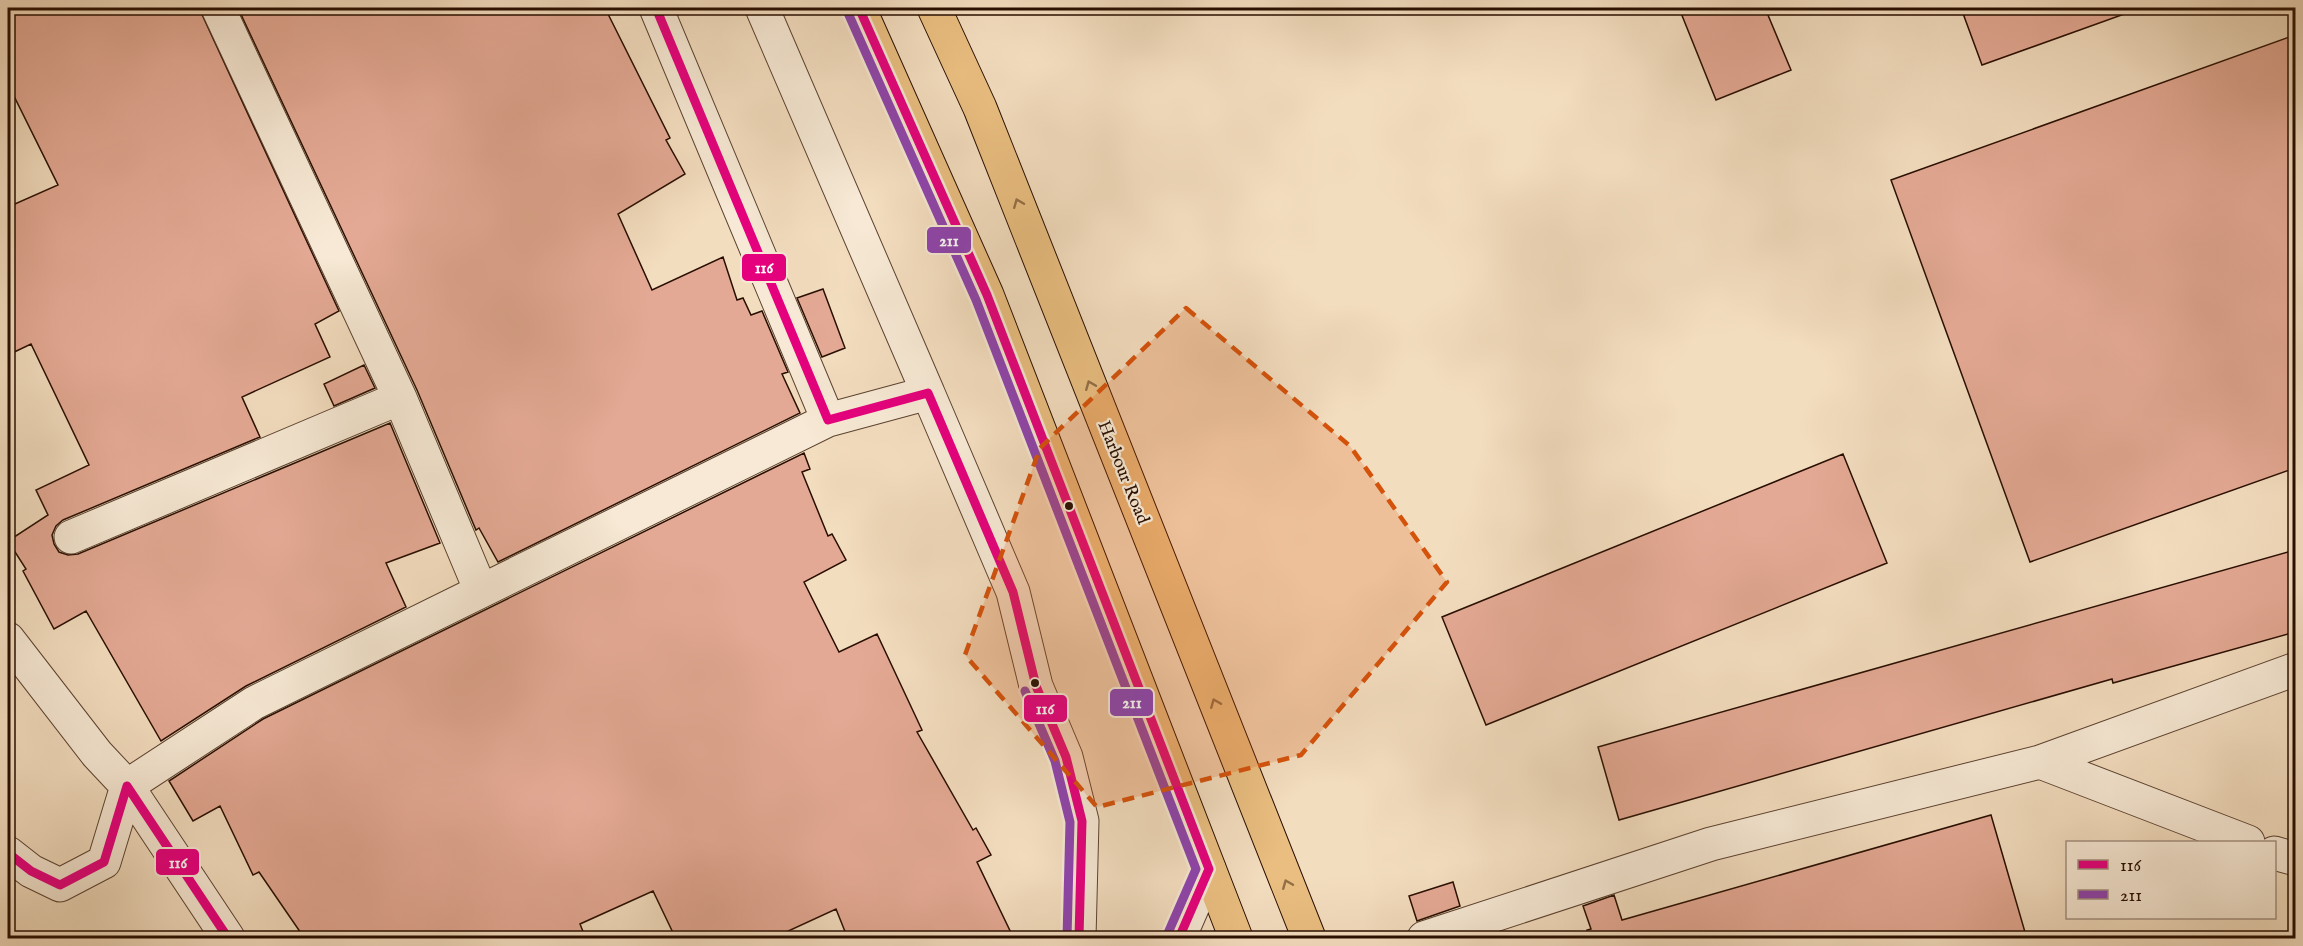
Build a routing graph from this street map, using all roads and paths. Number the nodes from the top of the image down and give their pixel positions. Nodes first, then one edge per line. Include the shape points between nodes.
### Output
1 (218, 8) edge
2 (656, 8) edge
3 (762, 8) edge
4 (859, 8) edge
5 (934, 8) edge
6 (928, 393) junction
7 (400, 398) junction
8 (828, 420) junction
9 (71, 537) dead end
10 (482, 591) junction
11 (8, 639) edge
12 (2295, 669) edge
13 (2040, 762) junction
14 (127, 786) junction
15 (2243, 841) edge
16 (8, 853) edge
17 (2276, 854) edge
18 (2295, 859) edge
19 (1209, 869) junction
20 (228, 939) edge
21 (1079, 939) edge
22 (1179, 939) edge
23 (1236, 939) edge
24 (1309, 939) edge
25 (1424, 939) edge

1 - 7 street
2 - 8 street
3 - 6 street
4 - 19 highway via 987,295
24 -> 5 highway, Harbour Road via 980,108
6 - 8 street
6 - 21 street via 1013,592 1036,686 1066,757 1082,821
7 - 9 street
7 - 10 street
8 - 10 street
10 - 14 street via 254,703
11 - 14 street via 97,754
12 - 13 street
13 - 15 street
13 - 25 street via 1712,844
14 - 16 street via 104,862 60,885 31,871
14 - 20 street
17 - 18 street
19 - 22 street
19 - 23 highway

